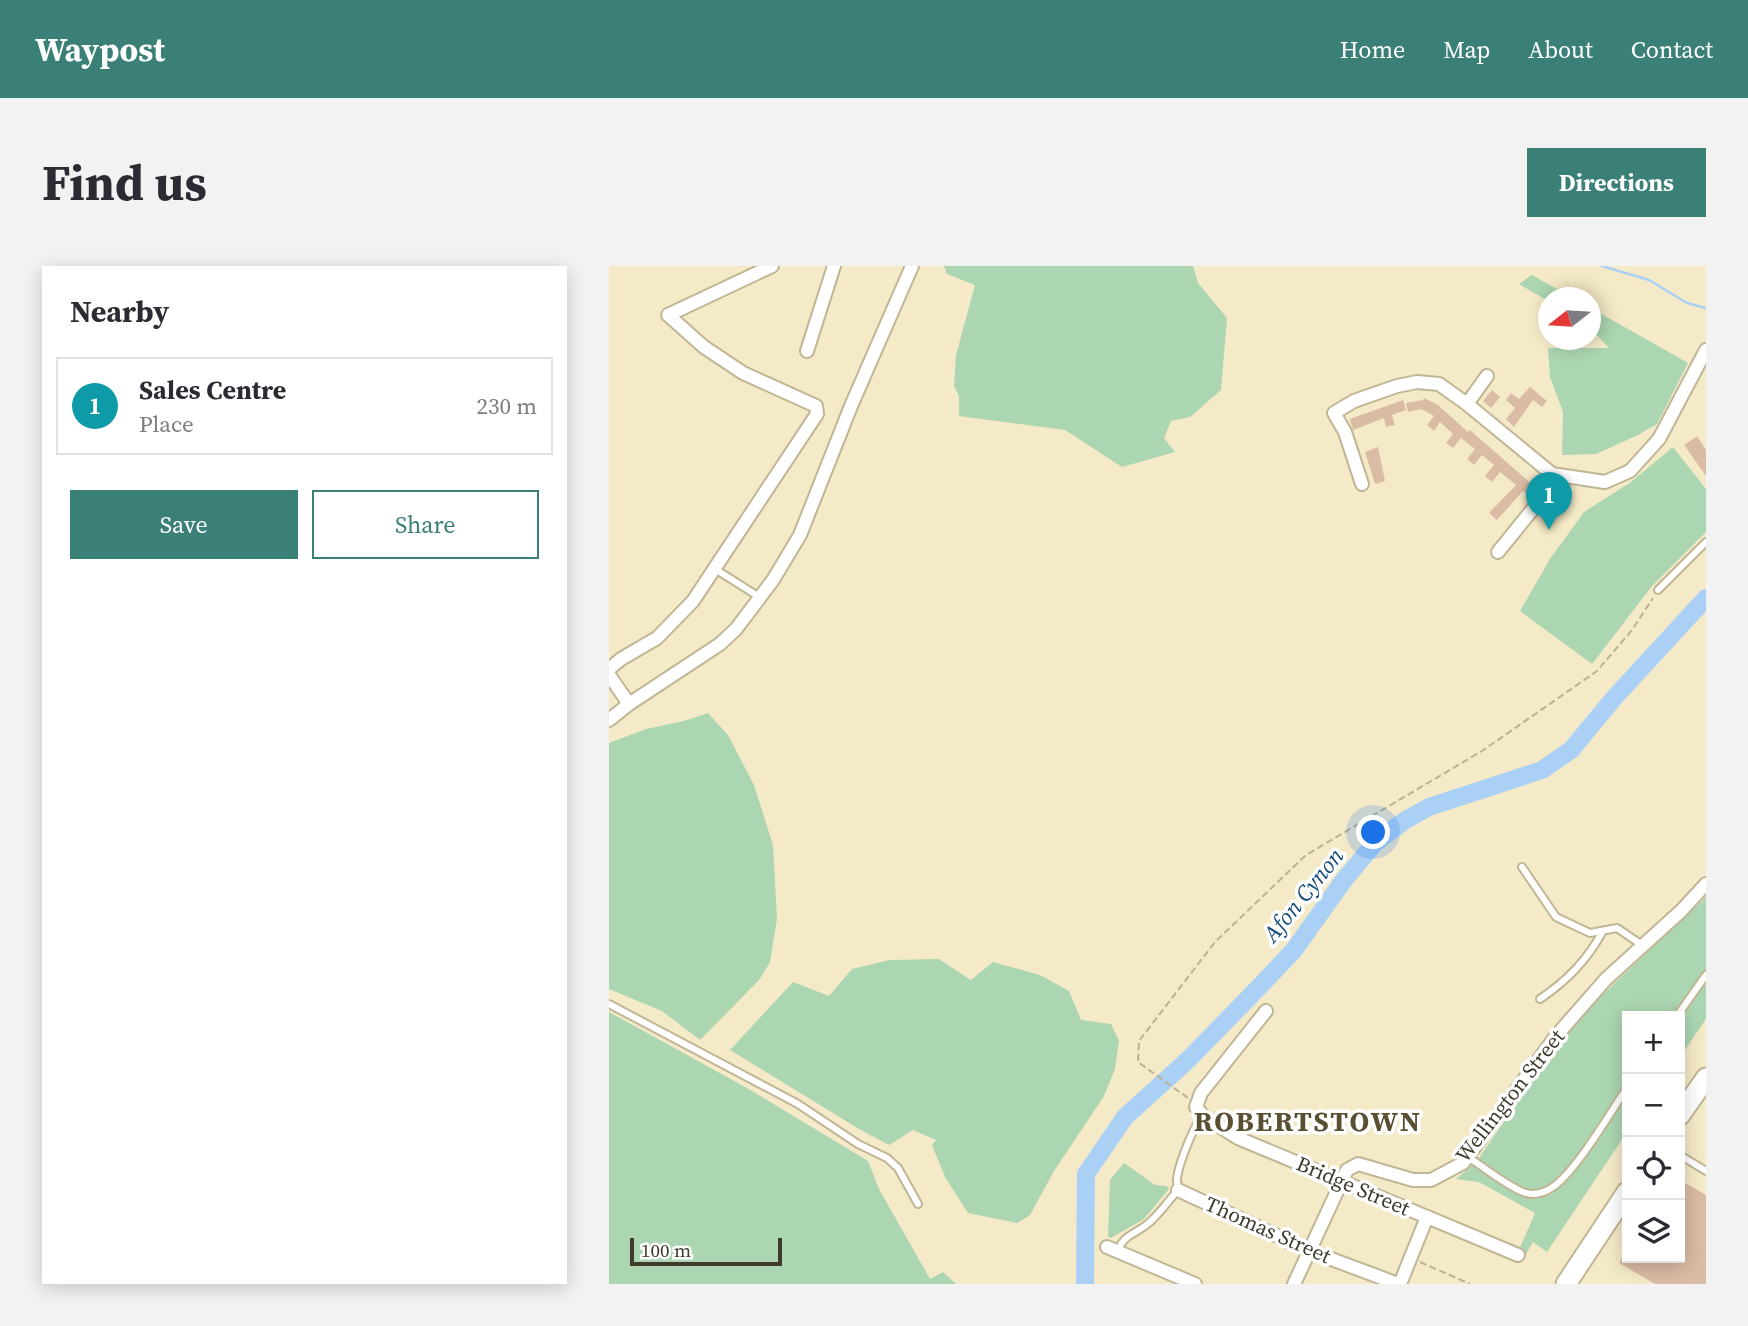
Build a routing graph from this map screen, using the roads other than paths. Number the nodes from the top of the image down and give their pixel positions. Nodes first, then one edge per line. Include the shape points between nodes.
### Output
1 (772, 266) edge
2 (834, 266) edge
3 (912, 266) edge
4 (1706, 350) edge
5 (807, 351) dead end
6 (1487, 376) dead end
7 (1467, 404) junction
8 (1552, 474) junction
9 (1362, 484) dead end
10 (1706, 542) edge
11 (1498, 552) dead end
12 (715, 569) junction
13 (1658, 590) road end
14 (761, 598) junction
15 (609, 669) edge
16 (609, 675) edge
17 (629, 704) junction
18 (609, 720) edge
19 (1522, 867) dead end
20 (1706, 884) edge
21 (1603, 931) junction
22 (1642, 945) junction
23 (1706, 975) edge
24 (1540, 999) dead end
25 (609, 1004) edge
26 (1266, 1011) dead end
27 (1681, 1011) edge
28 (1706, 1077) edge
29 (1622, 1095) edge
30 (1685, 1108) edge
31 (1199, 1112) junction
32 (1468, 1157) junction
33 (1685, 1158) edge
34 (1706, 1171) edge
35 (1340, 1180) junction
36 (1178, 1190) junction
37 (1622, 1200) edge
38 (918, 1204) dead end
39 (1427, 1217) junction
40 (1112, 1249) joint
41 (1310, 1251) junction
42 (1518, 1255) dead end
43 (1190, 1283) edge
44 (1294, 1284) edge
45 (1399, 1284) edge
46 (1566, 1284) edge

1 - 12 street via 668,316 743,373 816,406 817,414
2 - 5 street
3 - 14 street via 800,535
4 - 8 street via 1659,439 1630,471 1605,482
6 - 7 street
7 - 8 street
7 - 9 street via 1439,384 1417,382 1354,401 1334,412
8 - 11 street via 1545,494
10 - 13 lane
12 - 14 lane
12 - 15 street via 693,601 657,638
14 - 17 street via 720,644
16 - 17 street
17 - 18 street
19 - 21 lane via 1556,917 1590,933
20 - 22 street, Wellington Street
21 - 22 lane via 1617,928
21 - 24 lane via 1590,955 1566,981
22 - 32 street, Wellington Street via 1556,1036
23 - 27 lane
25 - 38 lane via 799,1104 891,1160
26 - 31 street via 1201,1093
28 - 30 main road
29 - 32 lane via 1574,1165 1546,1191 1523,1192
31 - 35 street, Bridge Street via 1238,1138
31 - 36 lane via 1177,1179
32 - 35 street, Wellington Street via 1431,1180 1413,1181 1358,1164
33 - 34 lane
35 - 39 street, Bridge Street
35 - 41 street
36 - 40 lane via 1143,1228
36 - 41 street, Thomas Street
37 - 46 main road
39 - 42 street, Bridge Street
39 - 45 street
40 - 43 street
41 - 44 street
41 - 45 street, Thomas Street

